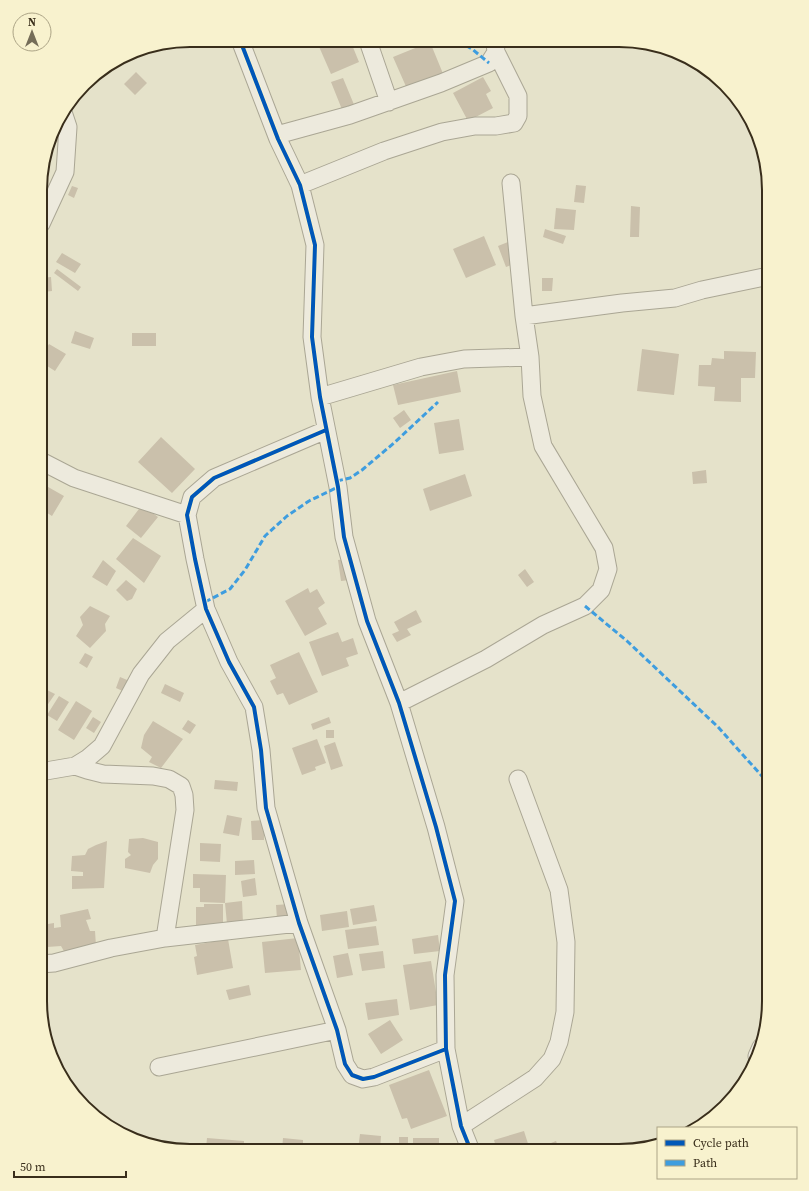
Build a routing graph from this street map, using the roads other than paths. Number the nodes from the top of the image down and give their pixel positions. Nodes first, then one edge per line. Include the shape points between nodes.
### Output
1 (243, 47) edge
2 (370, 47) edge
3 (495, 47) edge
4 (495, 47) edge
5 (389, 102) junction
6 (65, 119) edge
7 (277, 135) junction
8 (511, 183) dead end
9 (300, 185) junction
10 (47, 211) edge
11 (762, 277) edge
12 (524, 316) junction
13 (530, 357) junction
14 (320, 397) junction
15 (326, 430) junction
16 (47, 464) edge
17 (187, 515) junction
18 (206, 610) junction
19 (399, 703) junction
20 (75, 766) junction
21 (47, 771) edge
22 (518, 779) dead end
23 (299, 923) junction
24 (165, 938) junction
25 (47, 964) edge
26 (337, 1030) junction
27 (446, 1049) junction
28 (159, 1067) dead end
29 (461, 1126) junction
30 (468, 1144) edge

1 - 7 street
2 - 5 street
3 - 5 street via 489,63
4 - 9 street via 518,96 518,116 514,123 442,132 384,151
5 - 7 street
6 - 10 street via 68,127 65,172
7 - 9 street
8 - 12 street
9 - 14 street via 315,245 312,336
11 - 12 street via 675,298
12 - 13 street
13 - 14 street via 464,359 421,367
13 - 19 street via 532,396 544,446 604,548 608,569 601,590 585,606 543,625 486,660
14 - 15 street
15 - 17 street via 214,478 192,497
15 - 19 street via 338,487 346,545 367,621
16 - 17 street via 74,478
17 - 18 street
18 - 20 street via 167,641 141,674 102,746
18 - 23 street via 229,662 254,707 266,808
19 - 27 street via 455,901 445,975
20 - 21 street
20 - 24 street via 103,774 169,779 181,786 184,810
22 - 29 street via 559,890 566,942 564,1012 559,1042 552,1059 535,1078
23 - 24 street
23 - 26 street
24 - 25 street
26 - 27 street via 345,1064 352,1075 363,1079
26 - 28 street
27 - 29 street
29 - 30 street

